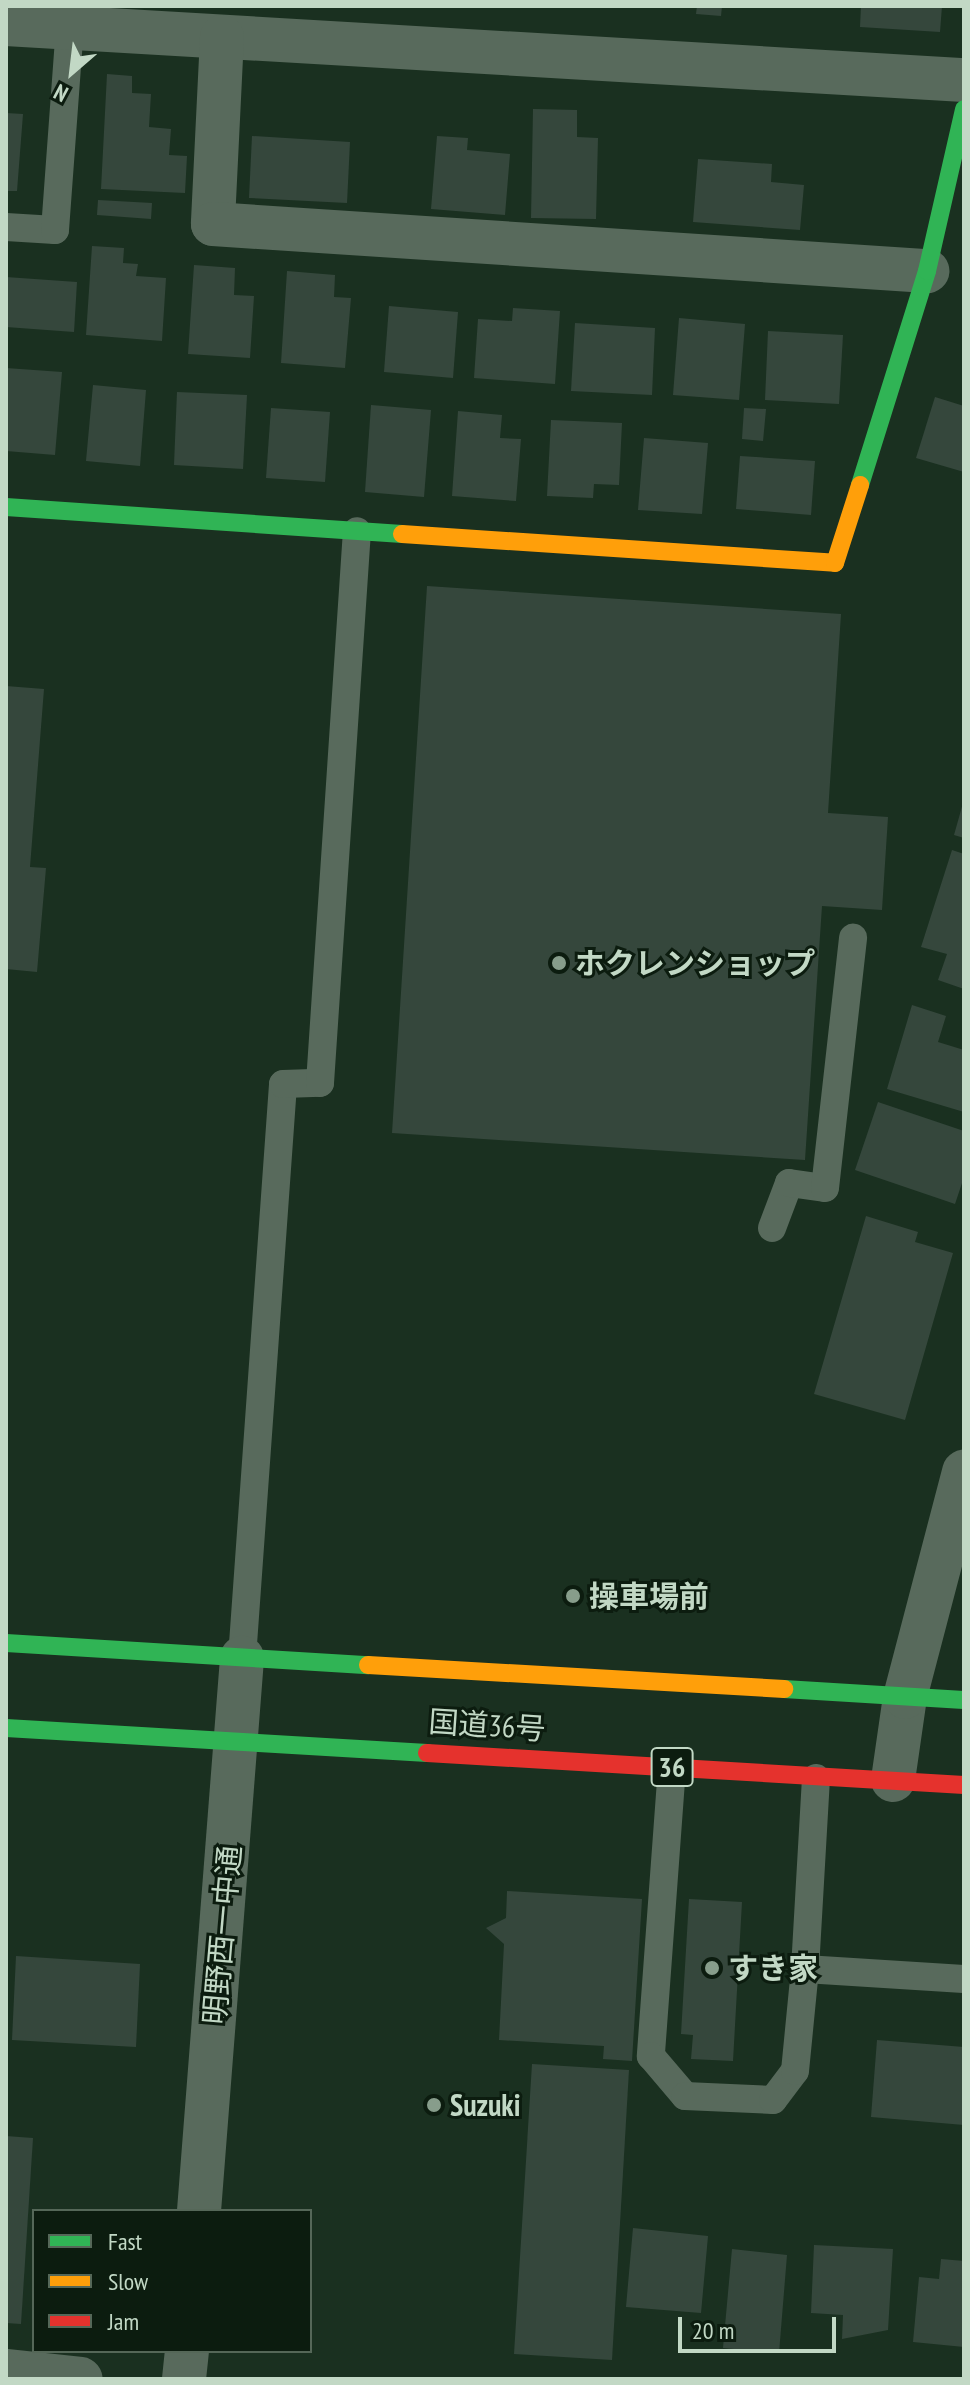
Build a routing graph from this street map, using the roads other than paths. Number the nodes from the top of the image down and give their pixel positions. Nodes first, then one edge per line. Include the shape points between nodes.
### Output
1 (6, 24) edge
2 (70, 27) junction
3 (222, 37) junction
4 (964, 80) edge
5 (964, 109) edge
6 (6, 227) edge
7 (927, 271) junction
8 (6, 507) edge
9 (357, 531) junction
10 (853, 938) dead end
11 (772, 1228) dead end
12 (964, 1472) edge
13 (6, 1643) edge
14 (242, 1658) junction
15 (905, 1697) junction
16 (964, 1700) edge
17 (6, 1728) edge
18 (237, 1738) junction
19 (672, 1767) junction
20 (816, 1778) junction
21 (893, 1780) junction
22 (964, 1785) edge
23 (805, 1969) junction
24 (964, 1979) edge
25 (199, 2209) edge
26 (187, 2353) edge
27 (6, 2371) edge
28 (81, 2379) edge
29 (184, 2379) edge

1 - 2 street
2 - 3 street
2 - 6 lane via 55,230
3 - 4 street
3 - 7 street via 213,224
5 - 7 main road
7 - 9 main road via 835,563
8 - 9 main road
9 - 14 lane via 320,1083 283,1084
10 - 11 lane via 825,1188 789,1183
12 - 15 street
13 - 14 main road, 国道36号
14 - 15 main road, 国道36号
14 - 18 street, 明野西一中通
15 - 16 main road, 国道36号
15 - 21 street
17 - 18 main road, 国道36号 / 36
18 - 19 main road, 国道36号 / 36
18 - 25 street, 明野西一中通
19 - 20 main road, 国道36号 / 36
19 - 23 lane via 651,2056 685,2096 773,2100 795,2071
20 - 21 main road, 国道36号 / 36
20 - 23 lane
21 - 22 main road, 国道36号 / 36
23 - 24 lane
26 - 29 street
27 - 28 street

